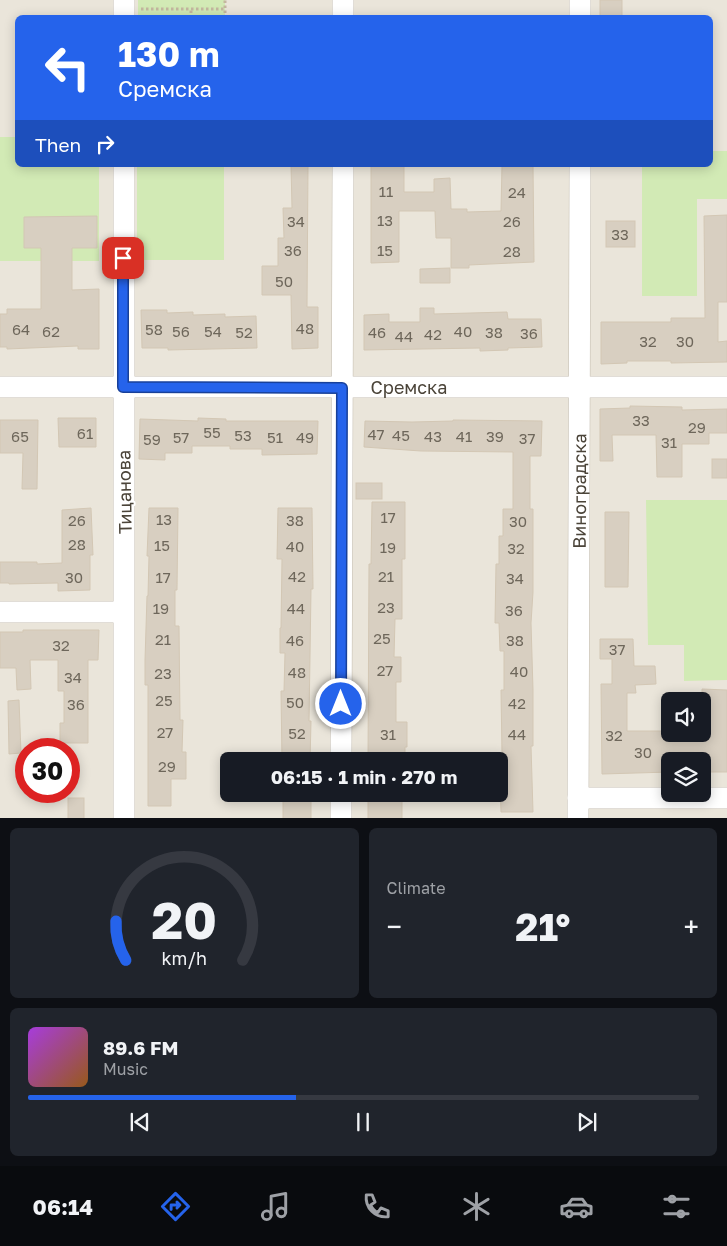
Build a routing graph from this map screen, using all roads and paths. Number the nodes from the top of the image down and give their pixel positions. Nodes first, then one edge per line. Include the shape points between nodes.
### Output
1 (225, 0) edge
2 (343, 0) edge
3 (580, 0) edge
4 (129, 9) edge
5 (225, 9) junction
6 (191, 10) junction
7 (191, 15) edge
8 (225, 15) edge
9 (343, 15) edge
10 (580, 15) edge
11 (124, 167) edge
12 (343, 167) edge
13 (580, 167) edge
14 (0, 387) edge
15 (123, 387) junction
16 (727, 387) edge
17 (342, 388) junction
18 (579, 388) junction
19 (0, 612) edge
20 (122, 612) junction
21 (341, 752) edge
22 (727, 798) edge
23 (341, 802) edge
24 (578, 808) edge
25 (124, 818) edge
26 (341, 818) edge

1 - 5 path
2 - 9 street
3 - 10 street
4 - 6 path
5 - 6 path
5 - 8 path
6 - 7 path
11 - 15 street, Тицанова
12 - 17 street
13 - 18 street, Виноградска
14 - 15 street, Сремска
15 - 17 street, Сремска
15 - 20 street, Тицанова via 125,534
16 - 18 street, Сремска
17 - 18 street, Сремска
17 - 21 street
18 - 24 street, Виноградска
19 - 20 street
20 - 25 street, Тицанова
22 - 24 street
23 - 26 street

